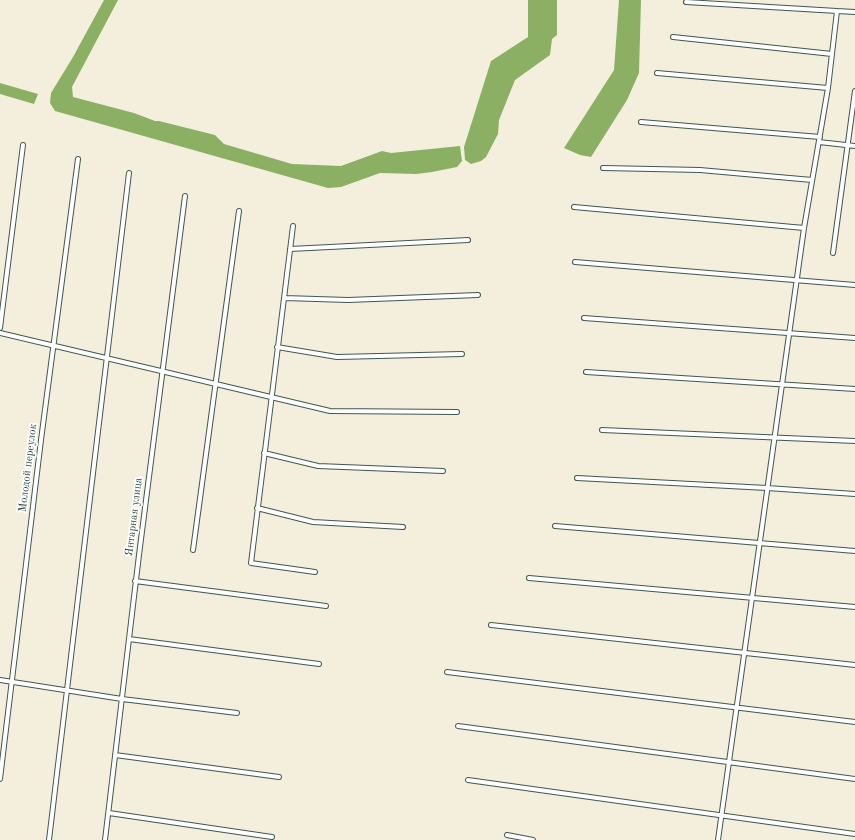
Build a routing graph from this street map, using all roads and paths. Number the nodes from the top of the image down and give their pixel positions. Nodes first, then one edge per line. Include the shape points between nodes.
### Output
1 (686, 2) dead end
2 (837, 11) junction
3 (855, 12) edge
4 (673, 37) dead end
5 (832, 54) junction
6 (657, 73) dead end
7 (828, 88) junction
8 (855, 91) edge
9 (641, 122) dead end
10 (820, 137) junction
11 (819, 142) junction
12 (23, 145) dead end
13 (848, 145) junction
14 (855, 146) edge
15 (78, 159) dead end
16 (603, 168) dead end
17 (129, 173) dead end
18 (812, 180) junction
19 (185, 196) dead end
20 (574, 207) dead end
21 (240, 211) dead end
22 (293, 226) dead end
23 (804, 228) junction
24 (468, 240) dead end
25 (290, 249) junction
26 (833, 253) dead end
27 (575, 262) dead end
28 (797, 280) junction
29 (855, 286) edge
30 (478, 295) dead end
31 (284, 298) junction
32 (584, 318) dead end
33 (0, 328) edge
34 (0, 333) edge
35 (790, 333) junction
36 (855, 338) edge
37 (53, 346) junction
38 (277, 347) junction
39 (462, 354) dead end
40 (106, 358) junction
41 (162, 372) junction
42 (586, 372) dead end
43 (216, 384) junction
44 (782, 385) junction
45 (855, 389) edge
46 (271, 397) junction
47 (457, 412) dead end
48 (602, 430) dead end
49 (775, 436) junction
50 (855, 441) edge
51 (264, 453) junction
52 (443, 471) dead end
53 (577, 478) dead end
54 (767, 488) junction
55 (855, 494) edge
56 (257, 508) junction
57 (556, 526) dead end
58 (403, 527) dead end
59 (760, 542) junction
60 (193, 550) dead end
61 (855, 551) edge
62 (315, 572) dead end
63 (529, 578) dead end
64 (135, 581) junction
65 (751, 597) junction
66 (326, 606) dead end
67 (855, 607) edge
68 (491, 625) dead end
69 (129, 639) junction
70 (744, 652) junction
71 (319, 664) dead end
72 (855, 665) edge
73 (447, 672) dead end
74 (0, 680) edge
75 (12, 682) junction
76 (66, 690) junction
77 (122, 699) junction
78 (737, 707) junction
79 (237, 713) dead end
80 (855, 722) edge
81 (458, 726) dead end
82 (115, 755) junction
83 (730, 762) junction
84 (279, 777) dead end
85 (0, 779) edge
86 (855, 779) edge
87 (468, 780) dead end
88 (108, 813) junction
89 (721, 817) junction
90 (855, 834) edge
91 (506, 836) dead end
92 (272, 837) dead end
93 (49, 840) edge
94 (105, 840) edge
95 (533, 840) edge
96 (718, 840) edge

1 - 2 street
2 - 3 street
2 - 5 street
4 - 5 street
5 - 7 street
6 - 7 street
7 - 10 street
8 - 13 street
9 - 10 street
10 - 11 street
11 - 13 street
11 - 18 street
12 - 33 street
13 - 14 street
13 - 26 street
15 - 37 street, Молодой переулок
16 - 18 street via 700,170
17 - 40 street
18 - 23 street
19 - 41 street, Янтарная улица
20 - 23 street
21 - 43 street
22 - 25 street
23 - 28 street
24 - 25 street
25 - 31 street
27 - 28 street
28 - 29 street
28 - 35 street
30 - 31 street via 348,300
31 - 38 street
32 - 35 street
34 - 37 street
35 - 36 street
35 - 44 street
37 - 40 street
37 - 75 street, Молодой переулок
38 - 39 street via 337,357
38 - 46 street
40 - 41 street
40 - 76 street
41 - 43 street
41 - 64 street, Янтарная улица
42 - 44 street
43 - 46 street
43 - 60 street
44 - 45 street
44 - 49 street
46 - 47 street via 330,411
46 - 51 street
48 - 49 street
49 - 50 street
49 - 54 street
51 - 52 street via 318,466
51 - 56 street
53 - 54 street
54 - 55 street
54 - 59 street
56 - 58 street via 314,522
56 - 62 street via 251,563
57 - 59 street
59 - 61 street
59 - 65 street
63 - 65 street
64 - 66 street
64 - 69 street, Янтарная улица
65 - 67 street
65 - 70 street
68 - 70 street
69 - 71 street
69 - 77 street, Янтарная улица
70 - 72 street
70 - 78 street
73 - 78 street
74 - 75 street
75 - 76 street
75 - 85 street, Молодой переулок
76 - 77 street
76 - 93 street
77 - 79 street
77 - 82 street, Янтарная улица
78 - 80 street
78 - 83 street
81 - 83 street
82 - 84 street
82 - 88 street, Янтарная улица
83 - 86 street
83 - 89 street
87 - 89 street
88 - 92 street
88 - 94 street, Янтарная улица
89 - 90 street
89 - 96 street
91 - 95 street

